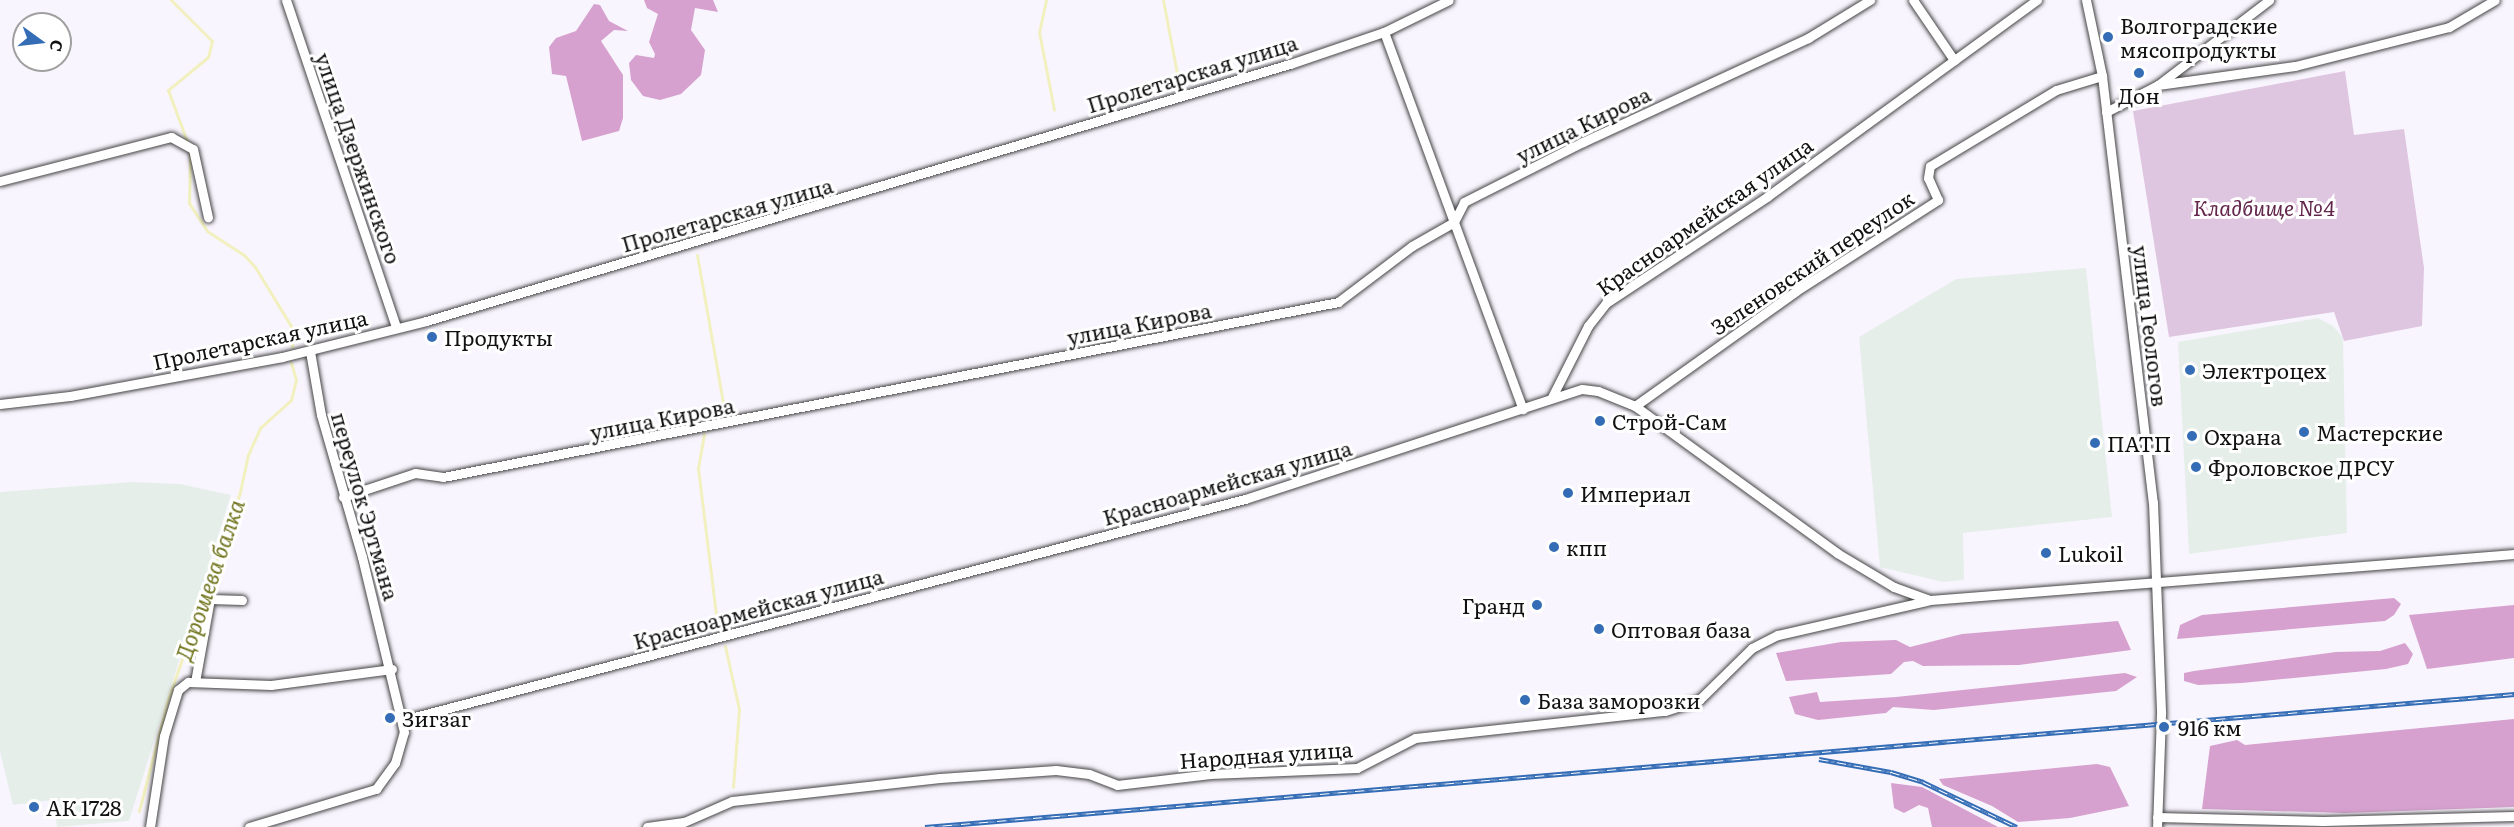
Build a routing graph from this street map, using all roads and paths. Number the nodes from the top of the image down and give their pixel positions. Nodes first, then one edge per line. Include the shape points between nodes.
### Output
1 (286, 0) edge
2 (1449, 0) edge
3 (1870, 0) edge
4 (1913, 0) edge
5 (2037, 0) edge
6 (2086, 0) edge
7 (2269, 0) edge
8 (2495, 0) edge
9 (1384, 32) junction
10 (1953, 60) junction
11 (2102, 76) junction
12 (2158, 85) junction
13 (2106, 112) junction
14 (0, 181) edge
15 (208, 217) dead end
16 (1454, 222) junction
17 (396, 327) junction
18 (310, 351) junction
19 (1552, 397) junction
20 (0, 404) edge
21 (1635, 406) junction
22 (1523, 410) junction
23 (343, 497) junction
24 (2514, 554) edge
25 (2158, 583) junction
26 (242, 600) dead end
27 (1930, 600) junction
28 (392, 669) junction
29 (195, 682) junction
30 (404, 720) junction
31 (2514, 816) edge
32 (2157, 817) junction
33 (150, 827) edge
34 (249, 827) edge
35 (647, 827) edge
36 (2157, 827) edge

1 - 17 street, улица Дзержинского
2 - 9 street, Пролетарская улица
3 - 16 street, улица Кирова via 1808,38 1464,202
4 - 10 street
5 - 10 street, Красноармейская улица
6 - 11 street, улица Геологов
7 - 12 street
8 - 12 street via 2449,27 2295,66
9 - 16 street
9 - 17 street, Пролетарская улица via 805,211
10 - 19 street, Красноармейская улица via 1768,196 1606,303 1588,326
11 - 13 street, улица Геологов
11 - 21 street, Зеленовский переулок via 2056,90 1930,166 1928,178 1938,200 1796,291
12 - 13 street
13 - 25 street, улица Геологов via 2149,458
14 - 15 street via 171,137 189,146
16 - 22 street
16 - 23 street, улица Кирова via 1412,246 1338,302 443,477 415,473
17 - 18 street, Пролетарская улица
18 - 20 street, Пролетарская улица via 70,396
18 - 23 street, переулок Эртмана via 319,406
19 - 21 street via 1575,390 1598,391
19 - 22 street, Красноармейская улица
21 - 27 street via 1838,553 1894,587
22 - 30 street, Красноармейская улица via 1245,499
23 - 28 street, переулок Эртмана
24 - 25 street via 2350,564
25 - 27 street
25 - 32 street, улица Геологов via 2161,725
26 - 29 street via 210,599
27 - 35 street, Народная улица via 1778,635 1752,648 1699,700 1665,711 1415,738 1357,768 1210,774 1117,785 1089,774 1056,770 940,778 732,801 684,822
28 - 29 street via 271,685
28 - 30 street, переулок Эртмана
29 - 33 street via 178,690 152,794
30 - 34 street via 402,745 387,779 363,795
31 - 32 street via 2333,821
32 - 36 street, улица Геологов

